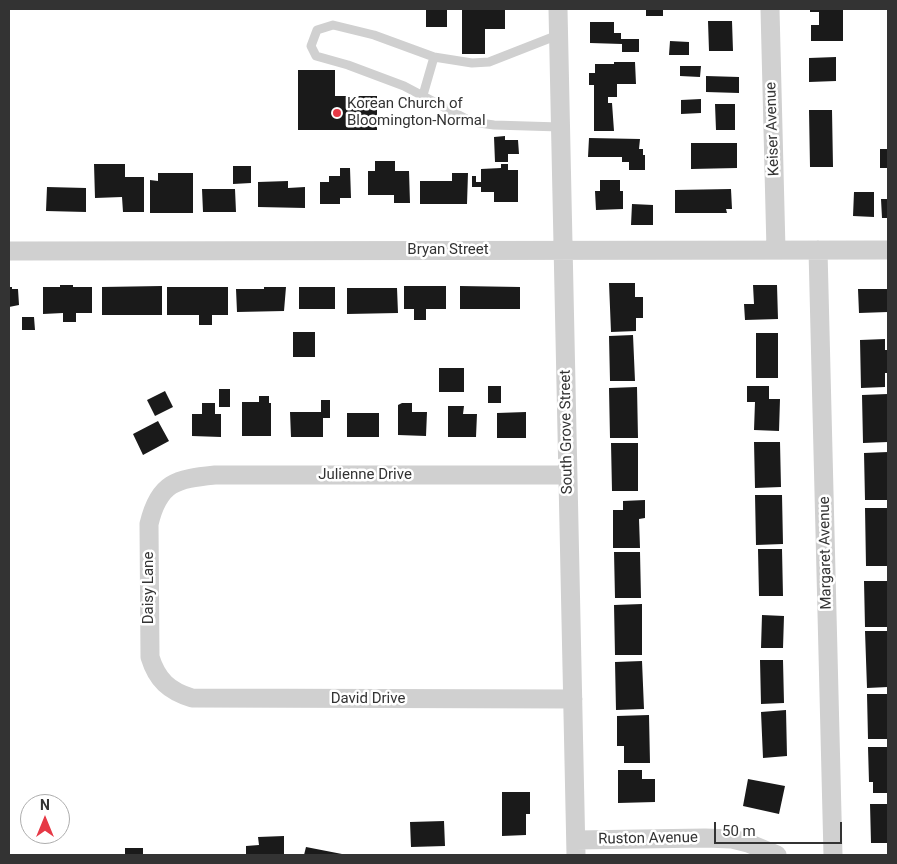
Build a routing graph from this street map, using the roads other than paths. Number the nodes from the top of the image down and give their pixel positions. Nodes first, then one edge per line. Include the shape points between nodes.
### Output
1 (558, 9) edge
2 (770, 9) edge
3 (558, 34) junction
4 (434, 57) junction
5 (422, 95) junction
6 (560, 127) junction
7 (563, 250) junction
8 (776, 250) junction
9 (818, 250) junction
10 (888, 250) edge
11 (9, 251) edge
12 (568, 475) junction
13 (165, 490) joint
14 (167, 685) joint
15 (573, 699) junction
16 (576, 848) edge
17 (777, 855) edge
18 (833, 855) edge

1 - 3 street, South Grove Street
2 - 8 street, Keiser Avenue
3 - 4 lane via 489,62 472,63
3 - 6 street, South Grove Street
4 - 5 lane
4 - 5 lane via 374,35 333,26 317,30 311,46 316,56 358,68
5 - 6 lane via 472,122
6 - 7 street, South Grove Street
7 - 8 street, Bryan Street
7 - 11 street, Bryan Street
7 - 12 street, South Grove Street
8 - 9 street, Bryan Street
9 - 10 street, Bryan Street
9 - 18 street, Margaret Avenue
12 - 13 street, Julienne Drive via 216,475 182,480
12 - 15 street, South Grove Street
13 - 14 street, Daisy Lane via 153,507 149,524 150,647 152,664
14 - 15 street, David Drive via 176,693 192,698
15 - 16 street, South Grove Street
16 - 17 street, Ruston Avenue via 705,838 732,839

